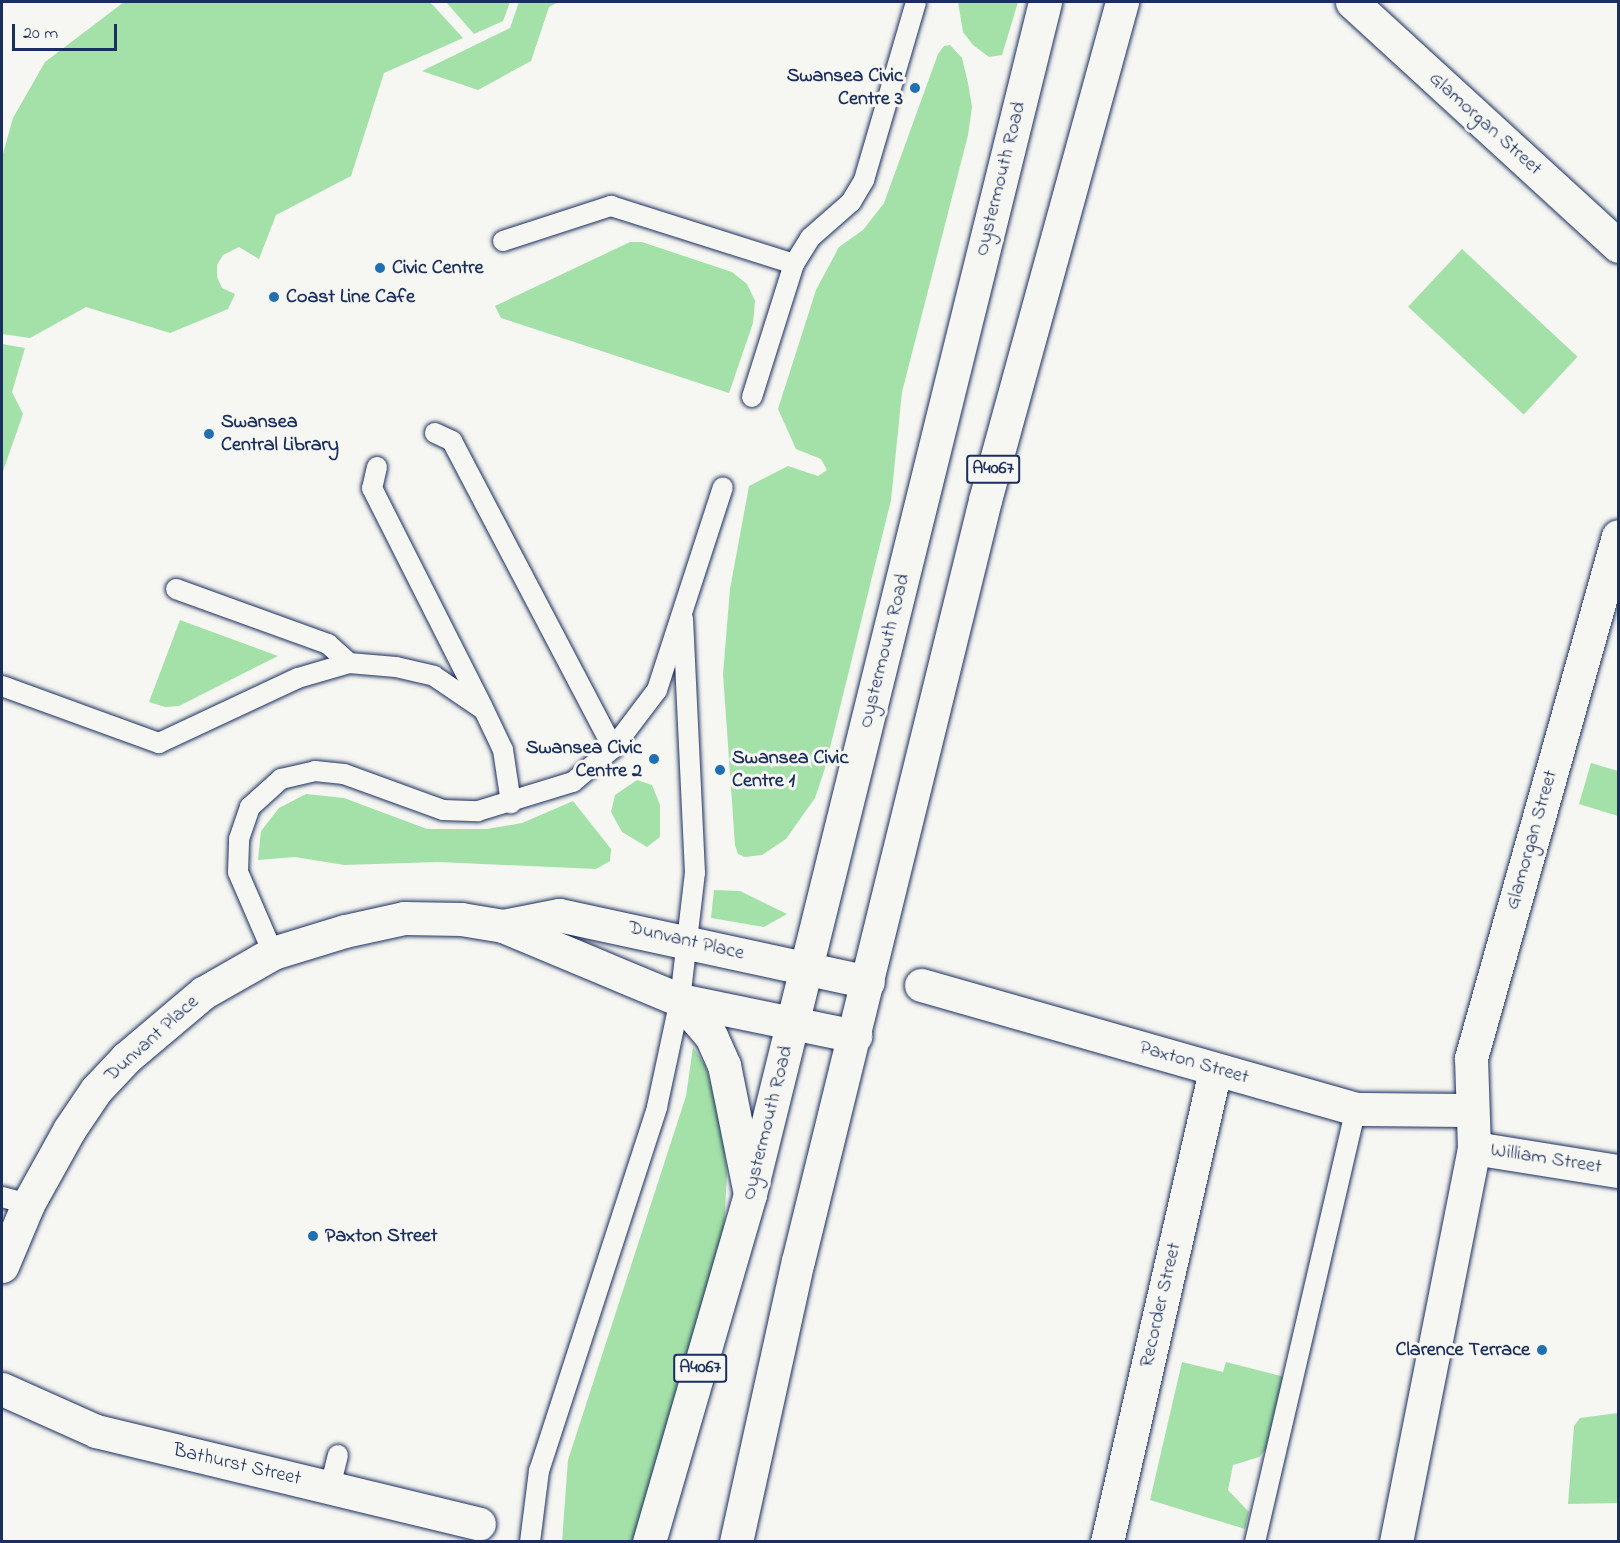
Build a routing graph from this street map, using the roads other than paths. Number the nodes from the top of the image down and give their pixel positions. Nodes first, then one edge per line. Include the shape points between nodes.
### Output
1 (916, 2) edge
2 (1045, 2) edge
3 (1122, 2) edge
4 (1352, 2) edge
5 (503, 241) dead end
6 (1618, 246) edge
7 (794, 264) junction
8 (752, 397) dead end
9 (435, 433) dead end
10 (377, 466) dead end
11 (723, 488) dead end
12 (1618, 536) edge
13 (176, 589) dead end
14 (682, 618) junction
15 (349, 663) junction
16 (2, 686) edge
17 (484, 710) junction
18 (613, 748) junction
19 (511, 803) junction
20 (502, 926) junction
21 (688, 943) junction
22 (273, 952) junction
23 (806, 968) junction
24 (868, 982) junction
25 (921, 985) dead end
26 (680, 1000) junction
27 (792, 1023) junction
28 (855, 1036) junction
29 (1215, 1069) junction
30 (1356, 1109) junction
31 (1472, 1110) junction
32 (1474, 1148) junction
33 (1618, 1171) edge
34 (750, 1194) junction
35 (15, 1200) edge
36 (2, 1266) edge
37 (2, 1389) edge
38 (338, 1455) dead end
39 (330, 1487) junction
40 (479, 1524) dead end
41 (530, 1542) edge
42 (650, 1542) edge
43 (736, 1542) edge
44 (1107, 1542) edge
45 (1255, 1542) edge
46 (1396, 1542) edge

1 - 7 lane via 864,180 851,202 810,238
2 - 23 street, Oystermouth Road / A4067
3 - 24 street, A4067 via 984,500
4 - 6 street, Glamorgan Street
5 - 7 lane via 610,206
7 - 8 lane
9 - 18 lane via 452,441
10 - 17 lane via 372,488
11 - 14 lane
12 - 31 street, Glamorgan Street via 1471,1058
13 - 15 lane via 328,644
14 - 18 lane via 657,690
14 - 21 lane via 695,873
15 - 16 lane via 298,678 159,743
15 - 17 lane via 396,667 434,676
17 - 19 lane via 503,750
18 - 19 lane via 573,782
19 - 22 lane via 478,811 443,810 344,774 315,771 281,779 250,807 239,839 238,872
20 - 21 street, Dunvant Place via 559,915
20 - 22 street, Dunvant Place via 461,919 404,918
20 - 26 street, Dunvant Place
21 - 23 street, Dunvant Place
21 - 26 lane
22 - 35 street, Dunvant Place via 203,993 126,1058 96,1090
23 - 24 street, Dunvant Place
23 - 27 street, Oystermouth Road / A4067
24 - 28 street, A4067
25 - 29 street, Paxton Street
26 - 27 street, Dunvant Place
26 - 34 street, Dunvant Place via 711,1036 724,1065
26 - 41 lane via 657,1107 539,1471
27 - 28 street, Dunvant Place
27 - 34 street, Oystermouth Road / A4067
28 - 43 street, A4067 via 798,1261
29 - 30 street, Paxton Street
29 - 44 street, Recorder Street
30 - 31 street, Paxton Street
30 - 45 lane
31 - 32 street, Glamorgan Street
32 - 33 street, William Street
32 - 46 street
34 - 42 street, Oystermouth Road / A4067
35 - 36 street, Dunvant Place
37 - 39 street, Bathurst Street via 96,1431
38 - 39 lane
39 - 40 street, Bathurst Street

